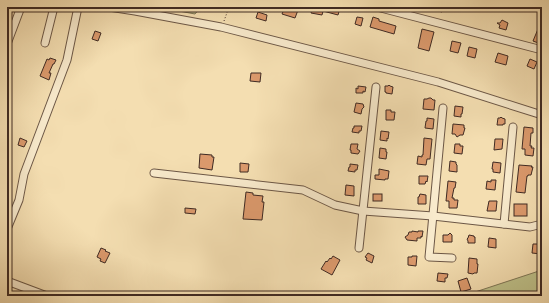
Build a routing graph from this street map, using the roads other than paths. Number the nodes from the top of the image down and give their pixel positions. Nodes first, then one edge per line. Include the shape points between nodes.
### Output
1 (21, 7) edge
2 (54, 7) edge
3 (78, 7) edge
4 (109, 7) edge
5 (377, 7) edge
6 (45, 43) dead end
7 (7, 44) edge
8 (542, 50) edge
9 (376, 87) dead end
10 (443, 108) dead end
11 (542, 115) edge
12 (513, 127) dead end
13 (154, 173) dead end
14 (364, 211) junction
15 (432, 216) junction
16 (504, 224) junction
17 (542, 224) edge
18 (7, 229) edge
19 (359, 248) dead end
20 (452, 258) dead end
21 (7, 281) edge
22 (47, 296) edge

1 - 7 street
2 - 6 street
3 - 18 street via 67,60 24,174 19,200
4 - 11 street via 222,27 438,82
5 - 8 street
9 - 14 street
10 - 15 street
12 - 16 street
13 - 14 street via 303,190 335,205
14 - 15 street
14 - 19 street
15 - 16 street
15 - 20 street via 429,258
16 - 17 street via 530,227
21 - 22 street

